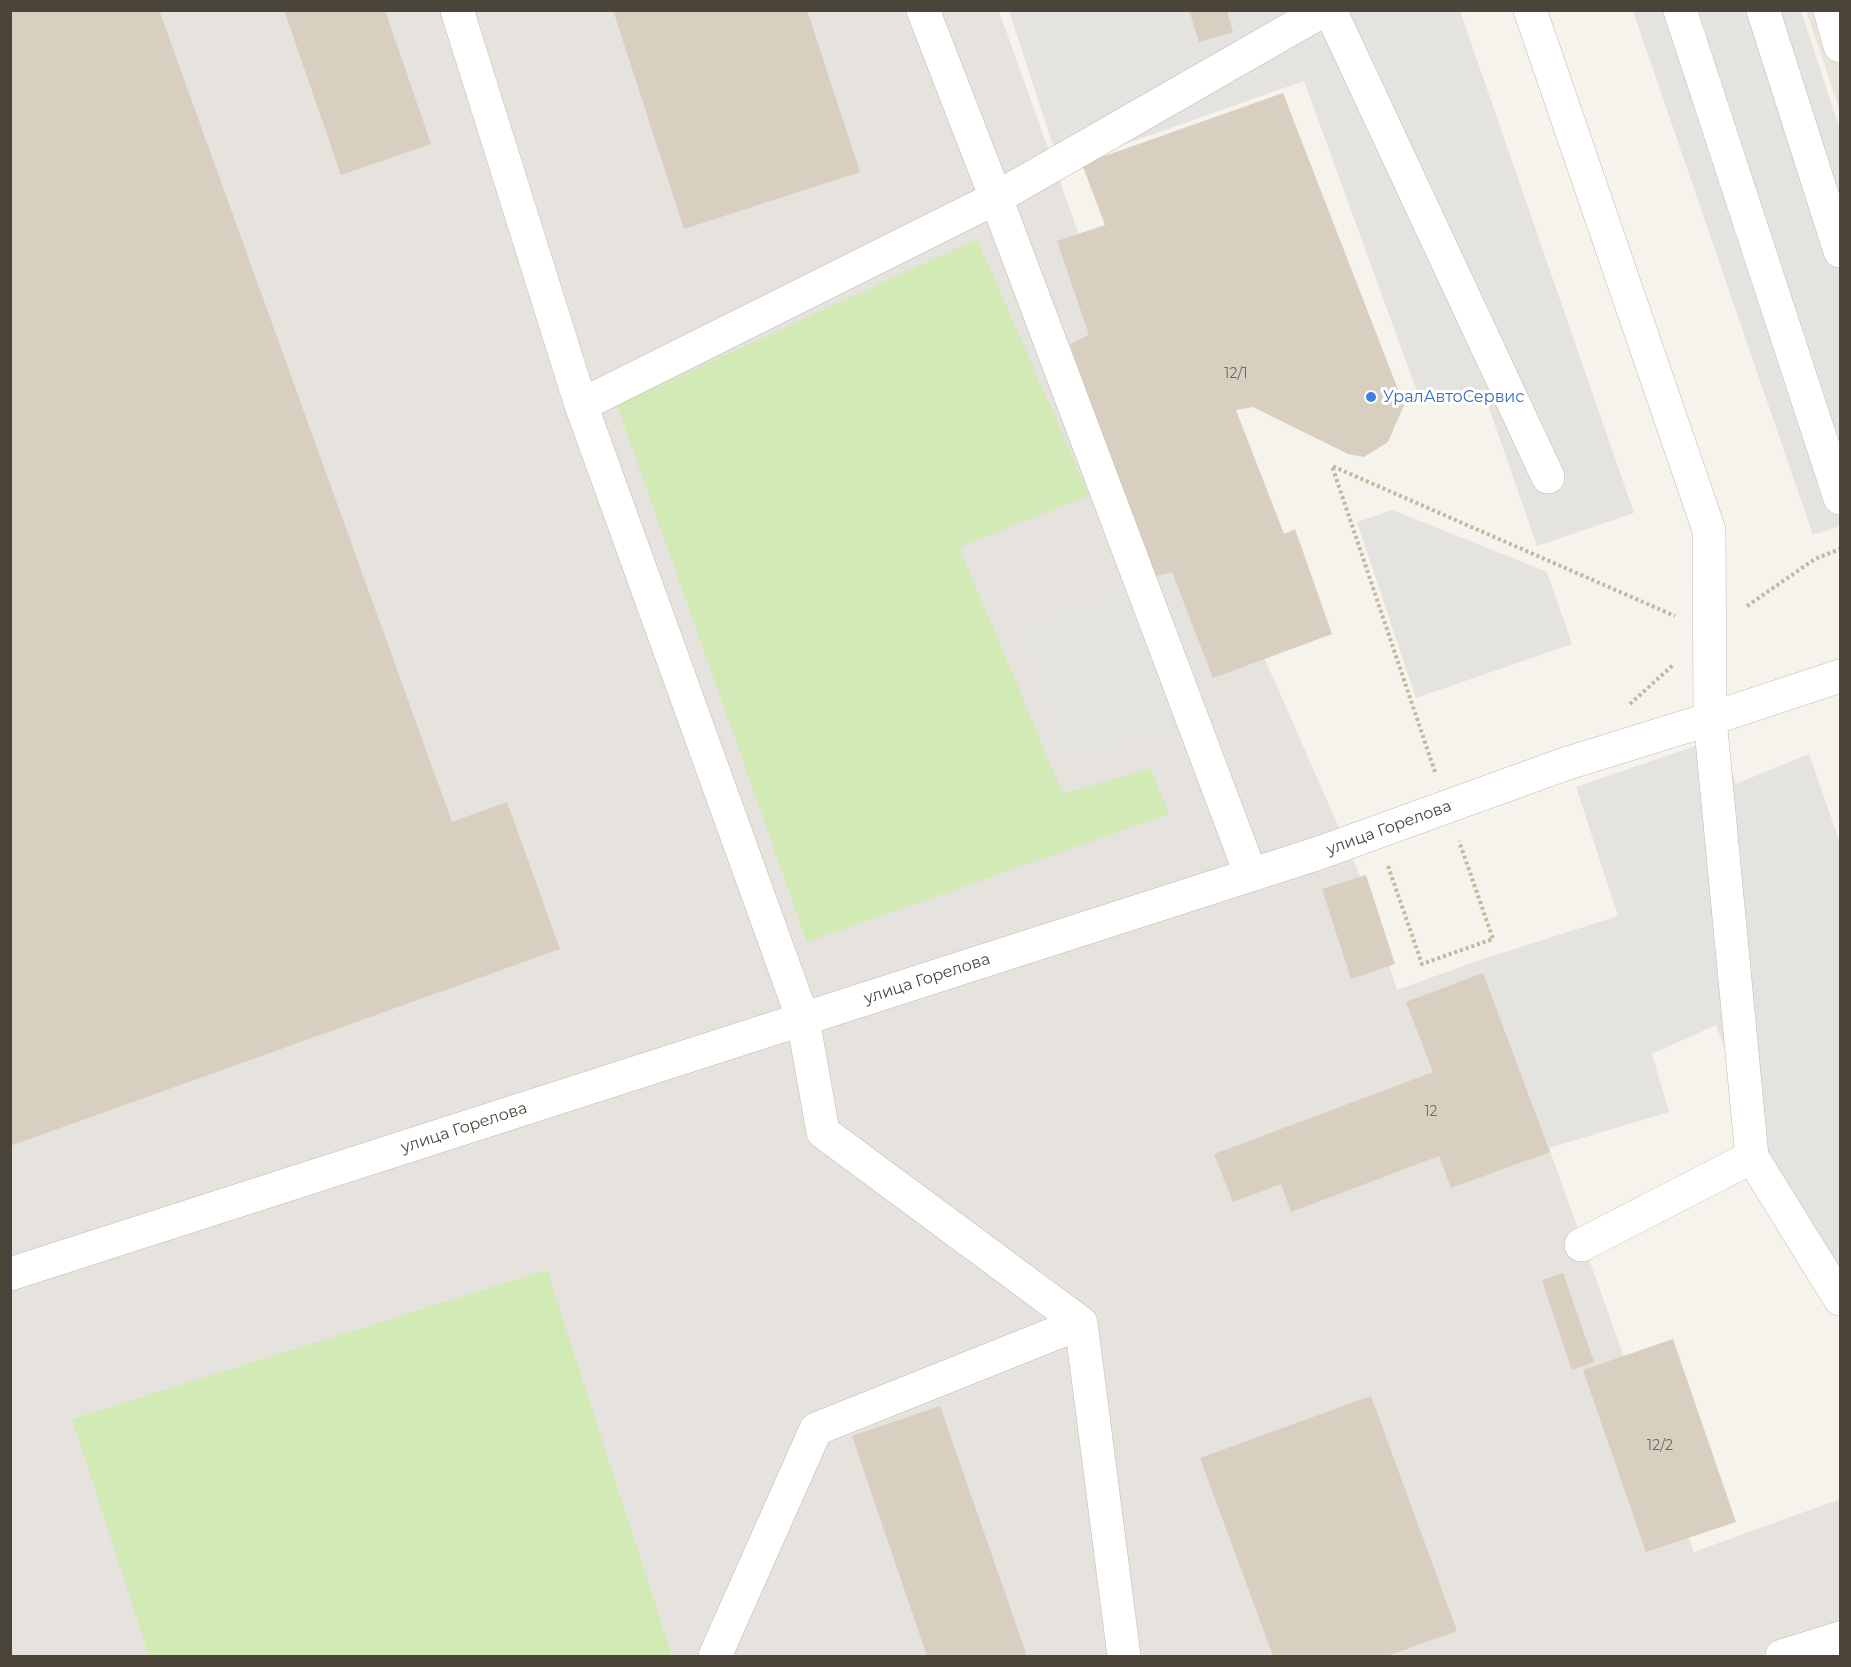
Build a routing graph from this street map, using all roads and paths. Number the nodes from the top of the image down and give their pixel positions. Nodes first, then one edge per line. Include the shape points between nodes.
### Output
1 (457, 10) edge
2 (923, 10) edge
3 (1324, 10) edge
4 (1330, 10) edge
5 (1530, 10) edge
6 (1680, 10) edge
7 (1763, 10) edge
8 (1830, 10) edge
9 (1840, 46) edge
10 (996, 198) junction
11 (1840, 251) edge
12 (581, 405) junction
13 (1548, 477) dead end
14 (1840, 498) edge
15 (1710, 631) junction
16 (1840, 676) edge
17 (1710, 719) junction
18 (1446, 807) junction
19 (1251, 875) junction
20 (1422, 964) dead end
21 (802, 1019) junction
22 (1752, 1157) junction
23 (1581, 1245) dead end
24 (10, 1274) edge
25 (1840, 1299) edge
26 (1081, 1323) junction
27 (1840, 1638) edge
28 (715, 1656) edge
29 (1124, 1656) edge
30 (1782, 1656) edge

1 - 12 street
2 - 10 street
3 - 10 street
4 - 13 street
5 - 15 street via 1709,530
6 - 14 street
7 - 11 street
8 - 9 street
10 - 12 street
10 - 19 street
12 - 21 street
15 - 17 street
15 - 18 path via 1332,466
16 - 17 street, улица Горелова
17 - 18 street, улица Горелова via 1565,764
17 - 22 street
18 - 19 street, улица Горелова
18 - 20 path via 1493,939
19 - 21 street, улица Горелова
21 - 24 street, улица Горелова
21 - 26 street via 823,1132
22 - 23 street
22 - 25 street
26 - 28 street via 816,1429
26 - 29 street
27 - 30 street

